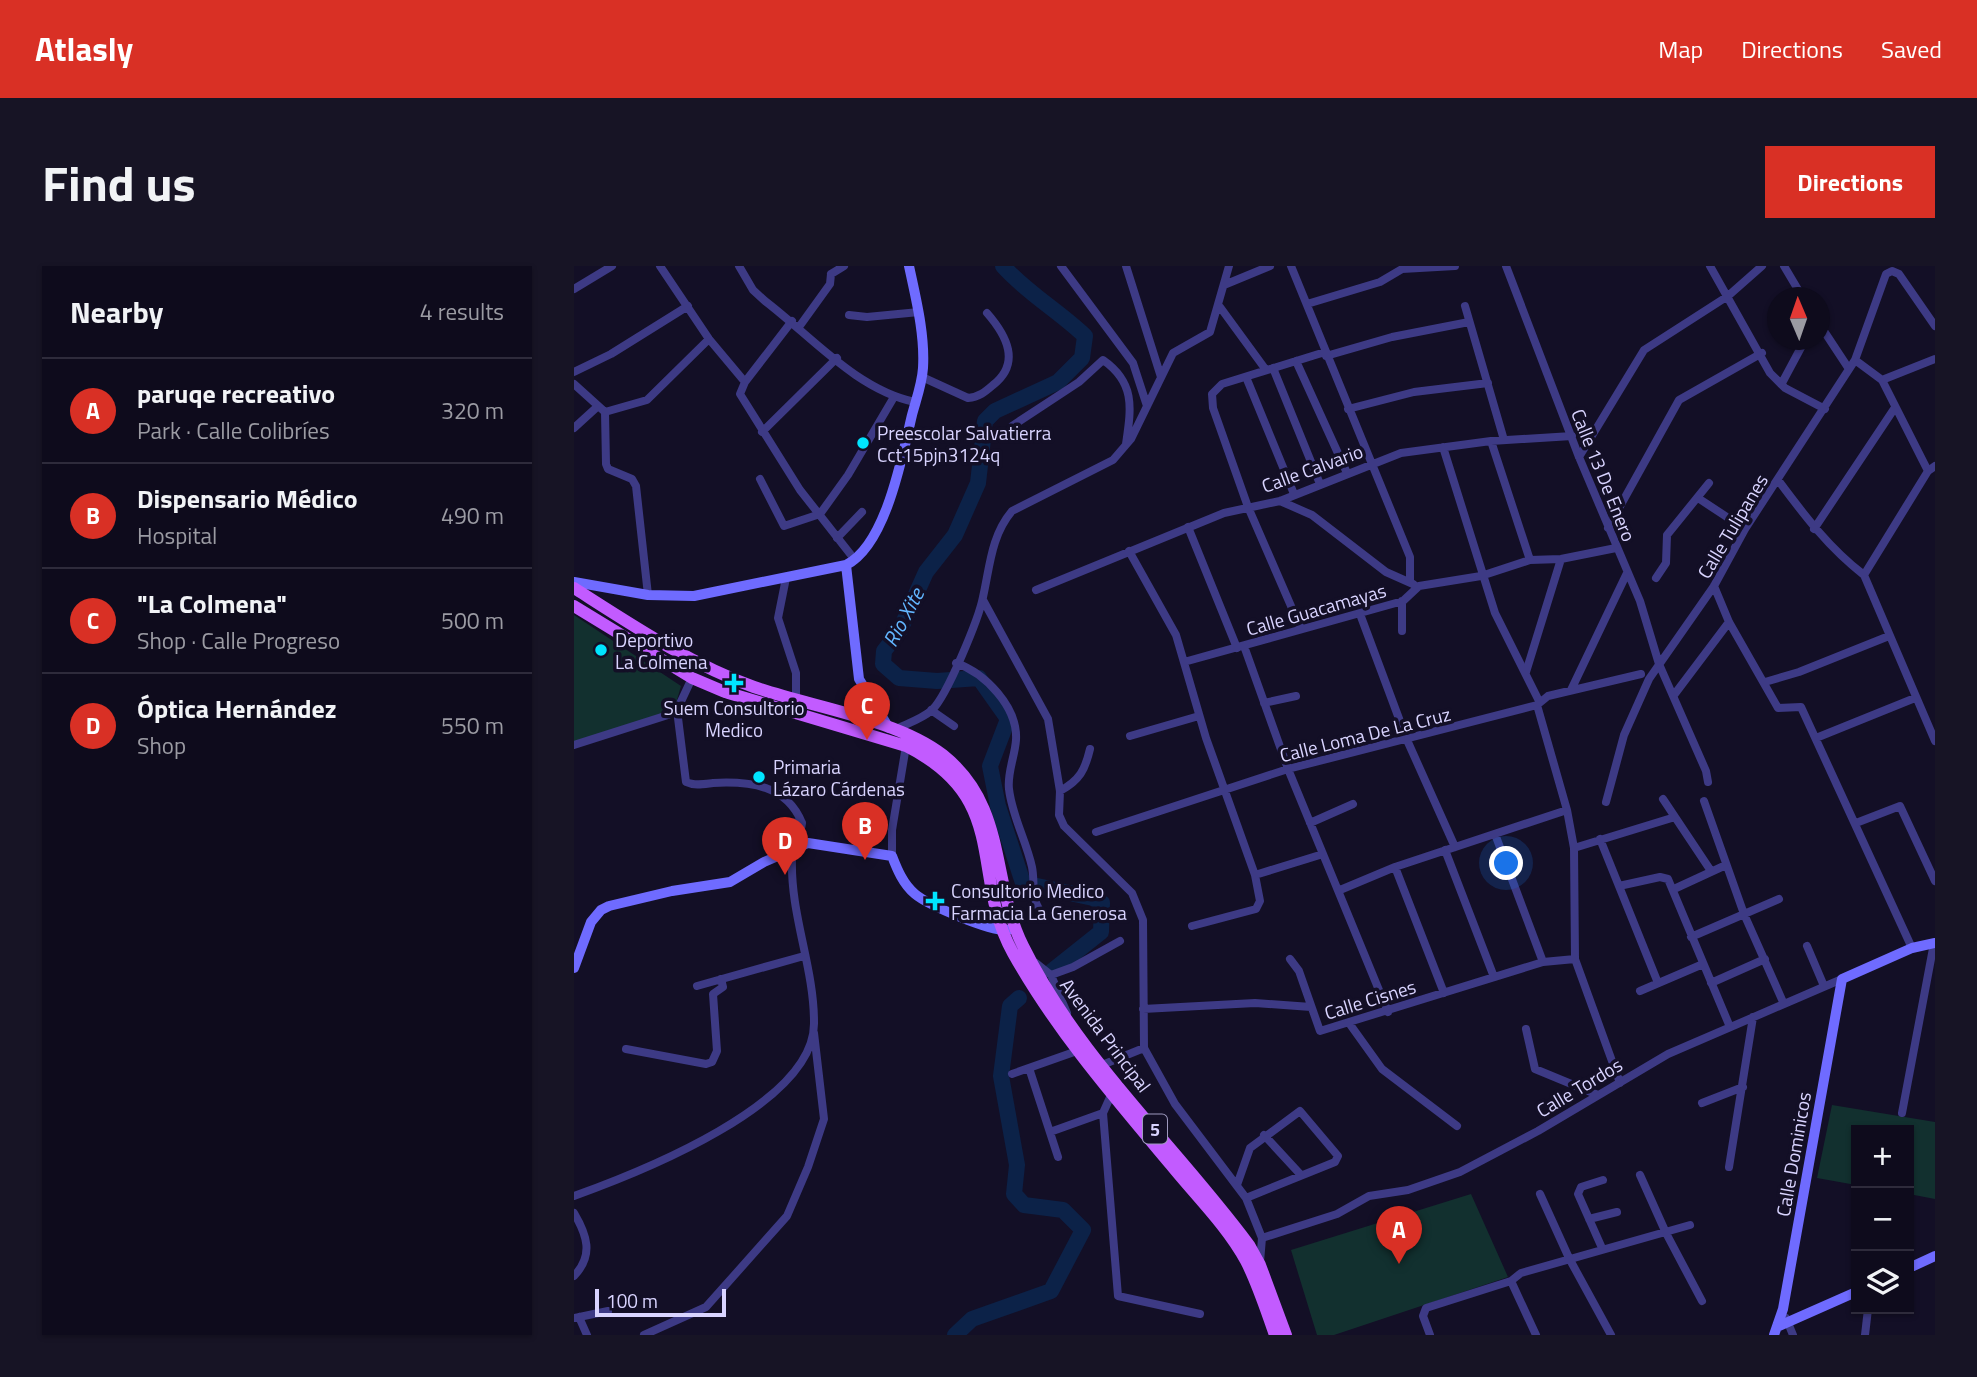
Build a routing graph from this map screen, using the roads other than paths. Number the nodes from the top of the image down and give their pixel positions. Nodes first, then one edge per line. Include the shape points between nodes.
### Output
1 (612, 266) edge
2 (660, 266) edge
3 (738, 266) edge
4 (749, 266) edge
5 (844, 266) edge
6 (909, 266) edge
7 (1062, 266) edge
8 (1126, 266) edge
9 (1229, 266) edge
10 (1270, 266) edge
11 (1291, 266) edge
12 (1455, 266) edge
13 (1506, 266) edge
14 (1710, 266) edge
15 (1762, 266) edge
16 (1784, 266) edge
17 (829, 270) edge
18 (743, 274) junction
19 (1224, 285) junction
20 (1796, 287) edge
21 (574, 289) edge
22 (1728, 296) junction
23 (1307, 304) junction
24 (688, 306) junction
25 (1465, 306) dead end
26 (1220, 307) junction
27 (919, 312) junction
28 (988, 313) dead end
29 (849, 315) dead end
30 (1469, 321) junction
31 (796, 324) junction
32 (1935, 326) edge
33 (709, 339) junction
34 (1830, 341) edge
35 (1800, 350) edge
36 (1762, 353) junction
37 (1325, 354) junction
38 (836, 358) junction
39 (1935, 359) edge
40 (1854, 360) junction
41 (1296, 361) junction
42 (1269, 369) junction
43 (1849, 369) junction
44 (574, 372) edge
45 (922, 377) junction
46 (1161, 377) junction
47 (1246, 377) junction
48 (1882, 380) junction
49 (745, 382) junction
50 (1488, 383) junction
51 (1782, 383) junction
52 (574, 385) edge
53 (894, 397) junction
54 (915, 402) junction
55 (1147, 406) junction
56 (1348, 409) junction
57 (1825, 409) junction
58 (1894, 409) junction
59 (601, 410) junction
60 (1012, 426) dead end
61 (574, 428) edge
62 (762, 432) junction
63 (1572, 436) junction
64 (1504, 440) junction
65 (1491, 441) junction
66 (1126, 446) junction
67 (1443, 447) junction
68 (1579, 457) junction
69 (1371, 464) junction
70 (1931, 469) edge
71 (1348, 473) junction
72 (760, 479) dead end
73 (1778, 480) junction
74 (1709, 483) dead end
75 (1320, 484) junction
76 (1294, 494) junction
77 (1698, 498) junction
78 (1280, 500) junction
79 (1248, 507) junction
80 (862, 512) dead end
81 (820, 514) junction
82 (1188, 527) junction
83 (1608, 528) junction
84 (1745, 528) junction
85 (1814, 529) junction
86 (837, 538) junction
87 (1616, 548) junction
88 (1129, 551) junction
89 (1561, 559) junction
90 (1530, 560) junction
91 (850, 562) junction
92 (1627, 573) junction
93 (1864, 575) junction
94 (1481, 576) junction
95 (786, 578) junction
96 (1656, 578) dead end
97 (574, 582) edge
98 (1410, 582) junction
99 (1419, 586) junction
100 (1714, 586) junction
101 (574, 588) edge
102 (1036, 590) dead end
103 (648, 595) junction
104 (983, 600) junction
105 (1402, 601) junction
106 (574, 606) edge
107 (1360, 614) junction
108 (1729, 622) junction
109 (1301, 629) junction
110 (1402, 631) dead end
111 (1889, 636) junction
112 (1240, 647) junction
113 (1184, 662) junction
114 (1659, 664) junction
115 (955, 666) junction
116 (1526, 672) junction
117 (1642, 674) dead end
118 (692, 678) junction
119 (1765, 682) junction
120 (1571, 690) junction
121 (1674, 695) junction
122 (1296, 696) dead end
123 (1915, 698) junction
124 (796, 700) junction
125 (1265, 703) junction
126 (1538, 703) junction
127 (677, 710) junction
128 (931, 710) junction
129 (1199, 716) junction
130 (954, 726) dead end
131 (892, 729) junction
132 (1130, 736) dead end
133 (1934, 737) edge
134 (1816, 738) junction
135 (1408, 740) junction
136 (574, 745) edge
137 (906, 746) junction
138 (1090, 749) dead end
139 (1288, 769) junction
140 (1708, 782) dead end
141 (1224, 790) junction
142 (1060, 791) junction
143 (1663, 799) dead end
144 (1704, 801) dead end
145 (1606, 802) dead end
146 (1353, 804) dead end
147 (1567, 810) junction
148 (1675, 817) junction
149 (781, 822) dead end
150 (802, 823) junction
151 (1310, 823) junction
152 (1856, 823) junction
153 (1096, 832) dead end
154 (1495, 834) junction
155 (1600, 839) junction
156 (1455, 847) junction
157 (1574, 848) junction
158 (793, 850) junction
159 (1445, 850) junction
160 (1323, 853) junction
161 (892, 856) junction
162 (1726, 865) junction
163 (1395, 867) junction
164 (1710, 872) junction
165 (1255, 875) junction
166 (1935, 881) edge
167 (1619, 886) junction
168 (1674, 888) junction
169 (1340, 890) junction
170 (1779, 899) dead end
171 (1039, 909) dead end
172 (1744, 914) junction
173 (1192, 926) dead end
174 (1008, 929) junction
175 (1691, 937) junction
176 (1120, 941) dead end
177 (1934, 943) edge
178 (1807, 946) dead end
179 (1912, 948) junction
180 (804, 956) junction
181 (1028, 957) junction
182 (1290, 959) dead end
183 (1575, 959) junction
184 (1765, 959) junction
185 (1543, 962) junction
186 (1703, 964) junction
187 (574, 968) edge
188 (1051, 975) junction
189 (1494, 977) junction
190 (721, 979) junction
191 (1842, 979) junction
192 (1711, 982) junction
193 (1658, 983) junction
194 (697, 986) dead end
195 (1824, 986) junction
196 (1640, 991) dead end
197 (1444, 993) junction
198 (1783, 1002) junction
199 (1311, 1007) junction
200 (1143, 1010) junction
201 (1388, 1012) junction
202 (1753, 1017) junction
203 (1349, 1023) junction
204 (1730, 1027) junction
205 (1527, 1028) dead end
206 (1073, 1029) junction
207 (814, 1030) junction
208 (1144, 1048) junction
209 (626, 1049) dead end
210 (1077, 1051) junction
211 (1102, 1065) junction
212 (1029, 1068) junction
213 (1012, 1074) dead end
214 (1620, 1083) junction
215 (1743, 1087) junction
216 (1112, 1094) junction
217 (1598, 1095) junction
218 (1702, 1103) dead end
219 (1103, 1112) junction
220 (1902, 1113) dead end
221 (1457, 1126) dead end
222 (1050, 1132) junction
223 (1264, 1135) junction
224 (1058, 1157) dead end
225 (1729, 1167) dead end
226 (1300, 1174) junction
227 (1640, 1175) dead end
228 (1603, 1180) dead end
229 (1237, 1185) junction
230 (1540, 1194) dead end
231 (574, 1196) edge
232 (1246, 1198) junction
233 (1617, 1212) dead end
234 (574, 1213) edge
235 (1588, 1219) junction
236 (1690, 1225) dead end
237 (1666, 1233) junction
238 (1262, 1238) junction
239 (1602, 1248) junction
240 (1935, 1256) edge
241 (1569, 1258) junction
242 (1260, 1265) junction
243 (1914, 1266) edge
244 (574, 1276) edge
245 (1511, 1281) junction
246 (1851, 1294) edge
247 (1702, 1301) dead end
248 (608, 1311) dead end
249 (1200, 1314) dead end
250 (1867, 1314) edge
251 (577, 1318) edge
252 (1780, 1328) edge
253 (587, 1335) edge
254 (644, 1335) edge
255 (1275, 1335) edge
256 (1286, 1335) edge
257 (1430, 1335) edge
258 (1536, 1335) edge
259 (1611, 1335) edge
260 (1793, 1335) edge
261 (1864, 1335) edge

1 - 21 street
2 - 24 street
3 - 18 street
4 - 18 street
5 - 17 street
6 - 27 street
7 - 55 street via 1133,362
8 - 46 street
9 - 19 street
10 - 19 street
11 - 23 street
12 - 23 street via 1402,269 1380,282
13 - 63 street, Calle 13 De Enero
14 - 22 street
15 - 22 street
16 - 20 street
17 - 31 street via 830,284
18 - 31 street via 753,290
19 - 26 street
22 - 36 street
22 - 68 street via 1644,350
23 - 37 street
24 - 33 street
24 - 44 street
25 - 30 street
26 - 42 street
26 - 46 street via 1210,332 1173,353
27 - 29 street
27 - 45 street
28 - 45 street via 1010,354 1010,365 997,382 968,398
30 - 37 street
30 - 50 street
31 - 38 street
31 - 49 street
32 - 40 street, Calle Tulipanes via 1903,279 1892,271 1882,279
33 - 49 street
33 - 59 street via 647,400
34 - 43 street
35 - 51 street
36 - 51 street via 1770,373
36 - 83 street via 1679,400
37 - 41 street
37 - 56 street
38 - 53 street
38 - 62 street
39 - 48 street
40 - 43 street, Calle Tulipanes
40 - 48 street
41 - 42 street
41 - 71 street
42 - 47 street
42 - 75 street
43 - 57 street, Calle Tulipanes
45 - 54 street
46 - 55 street
47 - 76 street
47 - 79 street via 1222,384 1212,394
48 - 58 street
49 - 62 street via 740,390 742,400
50 - 56 street via 1414,391
50 - 64 street
51 - 57 street
52 - 59 street
53 - 54 street
53 - 81 street
54 - 91 street via 892,490 872,538
55 - 66 street
56 - 69 street
57 - 73 street, Calle Tulipanes
58 - 70 street
58 - 85 street
59 - 61 street
59 - 103 street via 608,469 632,479 636,486
60 - 66 street via 1074,386 1103,360 1131,398
62 - 81 street
63 - 64 street, Calle Calvario
63 - 68 street, Calle 13 De Enero
64 - 65 street, Calle Calvario
65 - 67 street, Calle Calvario
65 - 90 street
66 - 104 street via 1113,460 1012,512 997,536
67 - 69 street, Calle Calvario via 1401,453
67 - 94 street
68 - 83 street, Calle 13 De Enero
69 - 71 street, Calle Calvario
69 - 98 street via 1410,557
70 - 93 street
71 - 75 street, Calle Calvario
72 - 81 street via 784,526
73 - 84 street, Calle Tulipanes
73 - 85 street
74 - 77 street
75 - 76 street, Calle Calvario
76 - 78 street, Calle Calvario
77 - 84 street
77 - 96 street via 1667,535 1666,563
78 - 79 street, Calle Calvario
78 - 98 street via 1312,514 1386,572
79 - 82 street, Calle Calvario
79 - 109 street
80 - 86 street
81 - 86 street
82 - 88 street, Calle Calvario
82 - 112 street
83 - 87 street, Calle 13 De Enero
84 - 100 street, Calle Tulipanes
85 - 93 street
86 - 91 street
87 - 89 street
87 - 92 street, Calle 13 De Enero
88 - 102 street, Calle Calvario
88 - 113 street via 1170,623
89 - 90 street
89 - 116 street
90 - 94 street
91 - 95 street
91 - 131 street via 859,679
92 - 114 street, Calle 13 De Enero
92 - 120 street
93 - 111 street
94 - 99 street
94 - 116 street
95 - 103 street via 694,596
95 - 124 street via 778,618 796,673
97 - 103 street
98 - 99 street
99 - 105 street, Calle Guacamayas
100 - 108 street
100 - 114 street, Calle Tulipanes
101 - 124 main road, 5 via 689,659
104 - 115 street
104 - 142 street via 1048,719
105 - 107 street, Calle Guacamayas
105 - 110 street
106 - 118 main road, 5
107 - 109 street, Calle Guacamayas
107 - 135 street
108 - 119 street
108 - 121 street
109 - 112 street, Calle Guacamayas
111 - 119 street
111 - 123 street
112 - 113 street, Calle Guacamayas
112 - 125 street
113 - 129 street
114 - 121 street, Calle 13 De Enero
114 - 145 street, Calle Tulipanes via 1624,735
115 - 128 street
115 - 171 street via 970,667 992,687 1014,725 1008,785
116 - 126 street
117 - 120 street, Calle Loma De La Cruz
118 - 127 street
118 - 137 main road, 5
119 - 134 street via 1778,708 1801,707
120 - 126 street, Calle Loma De La Cruz
121 - 140 street, Calle 13 De Enero
122 - 125 street
123 - 133 street
123 - 134 street
124 - 131 main road, 5
125 - 139 street
126 - 135 street, Calle Loma De La Cruz
126 - 147 street
127 - 136 street
127 - 150 street via 686,782 736,782 777,790 789,800
128 - 130 street
128 - 131 street
129 - 132 street
129 - 141 street
131 - 174 main road, 5 via 934,748 973,788 995,837
134 - 152 street
135 - 139 street, Calle Loma De La Cruz
135 - 156 street
137 - 161 street
137 - 174 main road, 5 via 952,779 975,814
138 - 142 street via 1085,771
139 - 141 street, Calle Loma De La Cruz
139 - 151 street
141 - 153 street, Calle Loma De La Cruz
141 - 165 street
142 - 200 street via 1059,815 1064,826 1127,888 1139,907
143 - 148 street
144 - 162 street
146 - 151 street
147 - 154 street
147 - 157 street
148 - 155 street
148 - 164 street
149 - 150 street
150 - 158 street
151 - 160 street
152 - 166 street via 1900,806
152 - 179 street
154 - 156 street
154 - 185 street
155 - 157 street
155 - 167 street
156 - 159 street
157 - 183 street
158 - 161 street via 808,843
158 - 180 street
158 - 187 street via 730,882 672,891 601,910 591,922
159 - 163 street
159 - 189 street
160 - 165 street
160 - 169 street
161 - 174 street via 916,895
162 - 164 street
162 - 172 street
163 - 169 street
163 - 197 street
164 - 168 street
165 - 173 street via 1259,907
167 - 168 street via 1664,876
167 - 193 street
168 - 175 street
169 - 201 street
170 - 172 street
172 - 175 street
172 - 184 street
174 - 181 main road, Avenida Principal / 5
174 - 210 main road, Avenida Principal / 5 via 1038,995
175 - 186 street
176 - 188 street
177 - 179 street, Calle Tordos
177 - 220 street
178 - 195 street
179 - 191 street, Calle Tordos
180 - 190 street
180 - 207 street
181 - 188 street
181 - 206 main road, Avenida Principal / 5
182 - 199 street
183 - 185 street, Calle Cisnes
183 - 214 street
184 - 192 street
184 - 198 street
185 - 189 street, Calle Cisnes
186 - 192 street
186 - 193 street
188 - 206 street
189 - 197 street, Calle Cisnes
190 - 194 street
190 - 209 street via 723,987 713,993 717,1051 712,1062
191 - 195 street, Calle Tordos
191 - 252 street, Calle Dominicos
192 - 204 street
193 - 196 street
195 - 198 street, Calle Tordos
197 - 201 street, Calle Cisnes
198 - 202 street, Calle Tordos
199 - 200 street, Calle Cisnes via 1255,1003
199 - 203 street, Calle Cisnes via 1321,1031
200 - 208 street
201 - 203 street, Calle Cisnes
202 - 204 street, Calle Tordos
202 - 215 street
203 - 221 street via 1382,1069
204 - 214 street, Calle Tordos via 1668,1054
205 - 217 street via 1535,1069
206 - 211 main road, Avenida Principal / 5
207 - 231 street via 783,1087 681,1153
207 - 254 street via 824,1119 793,1206 706,1307
208 - 211 street
208 - 229 street via 1175,1104
210 - 212 street
210 - 216 main road, Avenida Principal / 5
211 - 242 main road, Avenida Principal / 5 via 1231,1221
212 - 213 street
212 - 222 street
214 - 217 street, Calle Tordos
215 - 218 street
215 - 225 street
216 - 219 street
216 - 255 main road, Avenida Principal / 5 via 1231,1238 1245,1260
217 - 238 street, Calle Tordos via 1460,1172 1408,1190 1369,1196 1337,1214
219 - 222 street
219 - 249 street via 1118,1296
222 - 224 street
223 - 226 street
223 - 226 street via 1300,1111 1304,1113 1338,1159
223 - 229 street via 1250,1148
226 - 232 street
227 - 237 street
228 - 235 street via 1578,1189
229 - 232 street
230 - 241 street
232 - 238 street
233 - 235 street
234 - 244 street via 586,1233 587,1250
235 - 239 street
236 - 237 street
237 - 239 street
237 - 247 street
238 - 242 street
239 - 241 street
240 - 243 street
241 - 245 street via 1521,1273
241 - 259 street
242 - 256 main road, Avenida Principal / 5
245 - 257 street via 1426,1308 1423,1316
245 - 258 street
246 - 252 street
248 - 251 street
250 - 261 street
251 - 253 street
252 - 260 street

